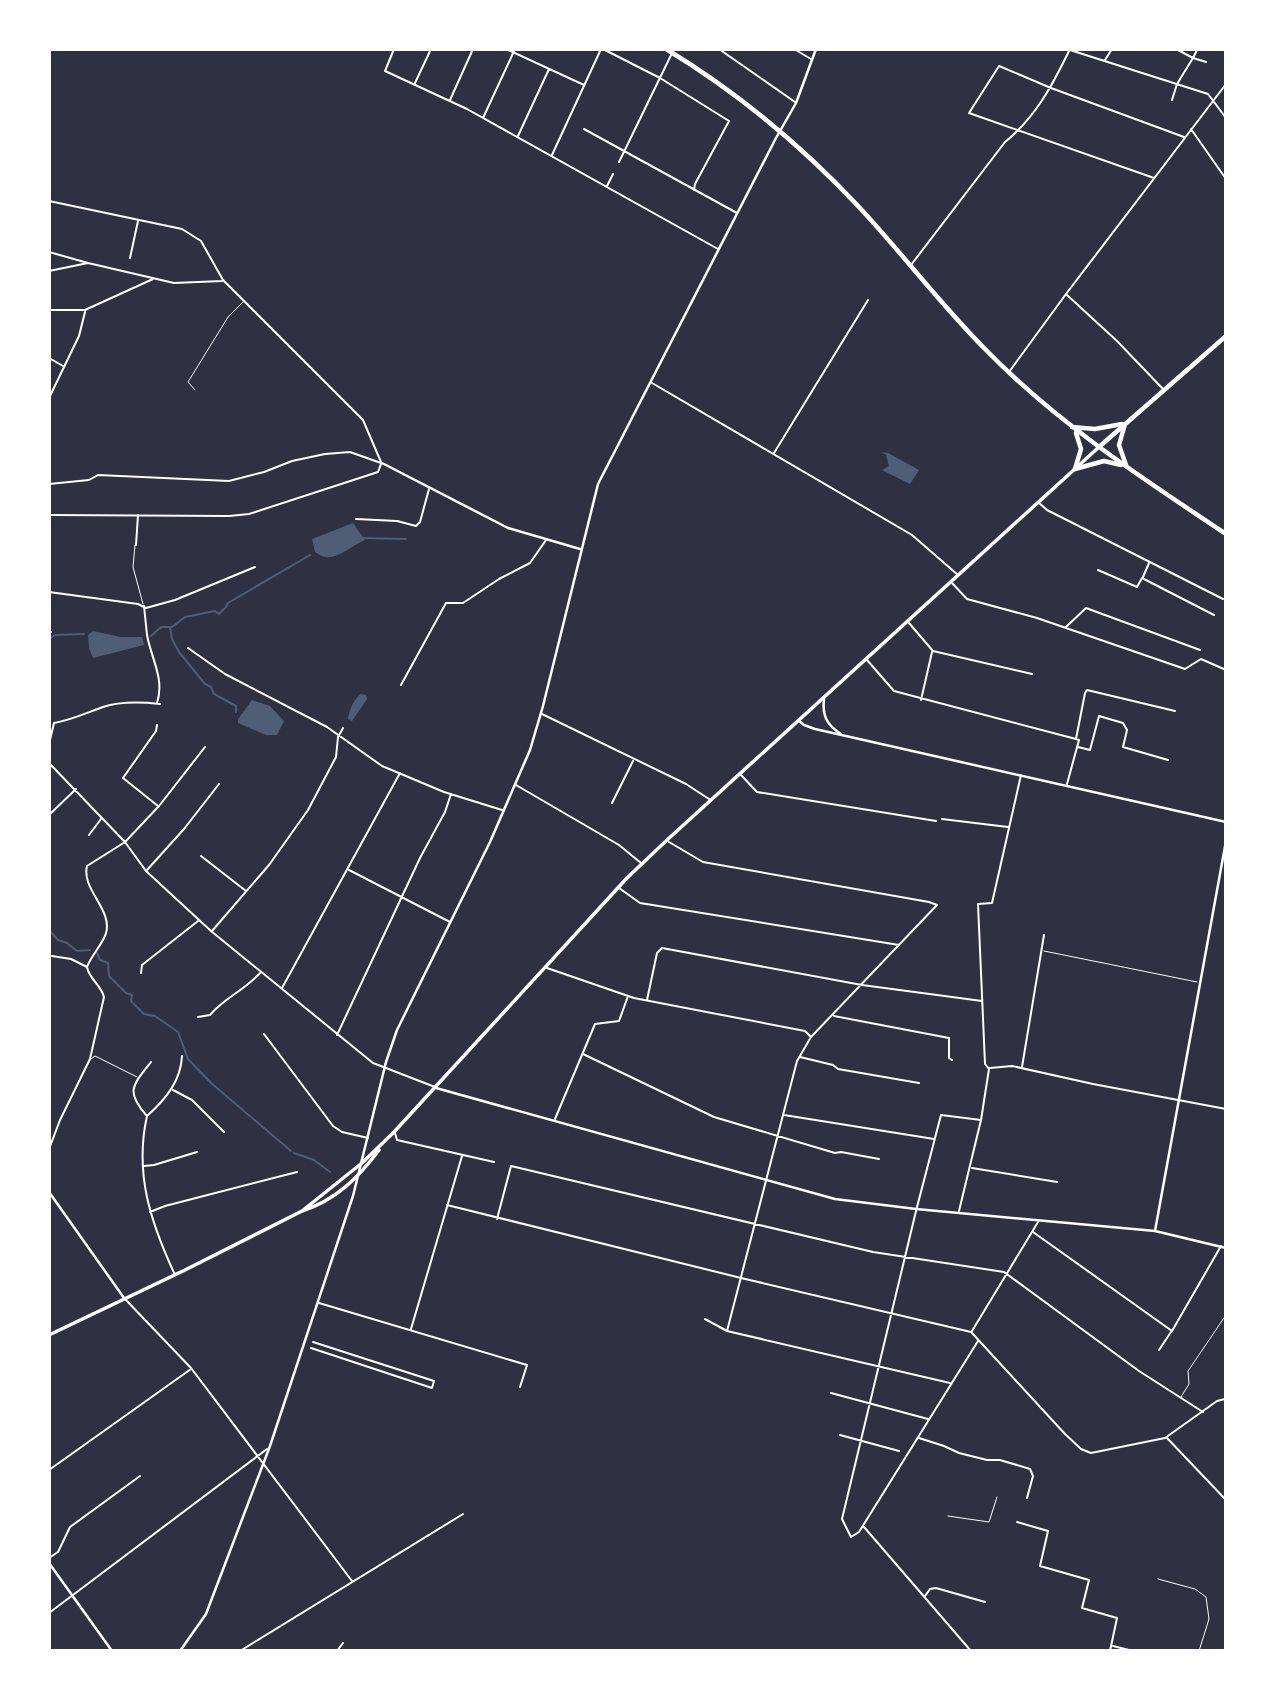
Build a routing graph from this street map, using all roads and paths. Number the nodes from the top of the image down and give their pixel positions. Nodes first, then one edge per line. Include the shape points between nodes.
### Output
1 (394, 49) edge
2 (431, 49) edge
3 (473, 49) edge
4 (506, 49) edge
5 (602, 49) edge
6 (666, 49) edge
7 (719, 49) edge
8 (794, 49) edge
9 (816, 49) edge
10 (1070, 49) edge
11 (1112, 49) edge
12 (1177, 49) edge
13 (1198, 50) edge
14 (515, 51) edge
15 (673, 51) edge
16 (1193, 58) junction
17 (812, 59) junction
18 (1105, 61) junction
19 (1206, 62) dead end
20 (549, 69) junction
21 (660, 78) junction
22 (1177, 84) junction
23 (1226, 84) edge
24 (415, 85) junction
25 (584, 85) junction
26 (1051, 88) junction
27 (1172, 100) dead end
28 (450, 101) junction
29 (1213, 101) junction
30 (796, 103) junction
31 (484, 118) junction
32 (1226, 118) edge
33 (584, 129) dead end
34 (1191, 129) junction
35 (780, 130) junction
36 (1019, 131) junction
37 (517, 137) junction
38 (1184, 137) junction
39 (625, 151) junction
40 (551, 156) junction
41 (619, 162) dead end
42 (613, 174) dead end
43 (1154, 178) junction
44 (1226, 179) edge
45 (607, 187) junction
46 (695, 190) junction
47 (49, 201) edge
48 (738, 214) junction
49 (138, 220) junction
50 (719, 250) junction
51 (49, 252) edge
52 (130, 258) dead end
53 (88, 263) junction
54 (911, 266) junction
55 (49, 271) edge
56 (155, 278) junction
57 (223, 281) junction
58 (1066, 294) junction
59 (868, 300) dead end
60 (244, 301) junction
61 (49, 310) edge
62 (85, 310) junction
63 (1226, 335) edge
64 (49, 358) edge
65 (64, 366) junction
66 (1009, 373) junction
67 (650, 382) junction
68 (195, 390) dead end
69 (1164, 390) junction
70 (49, 398) edge
71 (1126, 423) junction
72 (1071, 427) junction
73 (1098, 447) junction
74 (773, 453) junction
75 (382, 463) junction
76 (1128, 467) junction
77 (1075, 469) junction
78 (49, 484) edge
79 (430, 488) junction
80 (1038, 502) junction
81 (49, 515) edge
82 (138, 515) junction
83 (356, 519) dead end
84 (1226, 534) edge
85 (547, 540) junction
86 (136, 545) joint
87 (580, 549) junction
88 (1150, 562) junction
89 (255, 567) dead end
90 (1098, 570) dead end
91 (959, 575) junction
92 (1142, 578) junction
93 (951, 583) junction
94 (49, 592) edge
95 (1223, 599) dead end
96 (144, 606) junction
97 (1214, 615) dead end
98 (908, 621) junction
99 (1066, 628) junction
100 (187, 648) dead end
101 (1200, 650) dead end
102 (933, 651) junction
103 (866, 659) junction
104 (1226, 670) edge
105 (1032, 674) dead end
106 (401, 685) dead end
107 (824, 697) junction
108 (921, 700) junction
109 (1175, 710) dead end
110 (541, 714) junction
111 (797, 720) junction
112 (157, 725) dead end
113 (343, 729) dead end
114 (844, 735) junction
115 (338, 737) junction
116 (1076, 739) junction
117 (49, 744) edge
118 (205, 747) dead end
119 (1077, 747) junction
120 (634, 760) junction
121 (1168, 760) dead end
122 (49, 763) edge
123 (400, 773) junction
124 (739, 773) junction
125 (1021, 774) junction
126 (219, 784) dead end
127 (516, 785) junction
128 (1068, 785) junction
129 (76, 789) junction
130 (451, 794) junction
131 (710, 800) junction
132 (612, 803) dead end
133 (159, 806) junction
134 (505, 810) junction
135 (49, 815) edge
136 (102, 818) junction
137 (942, 819) dead end
138 (936, 821) dead end
139 (1226, 822) edge
140 (1009, 827) junction
141 (89, 835) dead end
142 (667, 840) junction
143 (1226, 841) edge
144 (125, 842) junction
145 (201, 856) dead end
146 (642, 864) junction
147 (348, 870) junction
148 (146, 871) junction
149 (618, 888) junction
150 (247, 892) junction
151 (402, 896) junction
152 (198, 920) junction
153 (451, 922) junction
154 (212, 932) junction
155 (1044, 935) dead end
156 (900, 945) junction
157 (1041, 951) junction
158 (52, 956) dead end
159 (87, 967) junction
160 (545, 967) junction
161 (141, 973) dead end
162 (261, 973) junction
163 (1200, 982) junction
164 (862, 985) junction
165 (282, 989) junction
166 (628, 996) junction
167 (647, 1000) junction
168 (982, 1001) junction
169 (833, 1016) junction
170 (198, 1017) dead end
171 (264, 1034) dead end
172 (337, 1036) junction
173 (811, 1037) junction
174 (583, 1054) junction
175 (183, 1056) dead end
176 (799, 1056) junction
177 (90, 1059) junction
178 (952, 1060) dead end
179 (151, 1062) dead end
180 (1022, 1068) junction
181 (385, 1069) junction
182 (989, 1069) junction
183 (138, 1079) junction
184 (919, 1083) dead end
185 (436, 1088) junction
186 (172, 1089) junction
187 (1179, 1100) junction
188 (1226, 1109) edge
189 (782, 1115) junction
190 (147, 1116) junction
191 (554, 1120) junction
192 (981, 1120) junction
193 (224, 1132) dead end
194 (394, 1132) junction
195 (777, 1136) junction
196 (369, 1138) junction
197 (935, 1139) junction
198 (386, 1141) junction
199 (49, 1149) edge
200 (197, 1152) dead end
201 (462, 1156) junction
202 (879, 1159) dead end
203 (494, 1162) dead end
204 (362, 1163) junction
205 (143, 1166) junction
206 (971, 1167) junction
207 (297, 1172) dead end
208 (358, 1177) junction
209 (765, 1180) junction
210 (1056, 1182) dead end
211 (49, 1192) edge
212 (447, 1205) junction
213 (916, 1209) junction
214 (302, 1211) junction
215 (149, 1212) junction
216 (958, 1213) junction
217 (497, 1219) junction
218 (1039, 1221) junction
219 (755, 1224) junction
220 (1155, 1231) junction
221 (1033, 1232) junction
222 (1221, 1246) junction
223 (1226, 1248) edge
224 (904, 1258) junction
225 (1007, 1273) junction
226 (175, 1275) junction
227 (741, 1278) junction
228 (124, 1298) junction
229 (318, 1303) junction
230 (890, 1314) junction
231 (1226, 1315) edge
232 (705, 1319) dead end
233 (411, 1330) junction
234 (727, 1331) junction
235 (1172, 1331) junction
236 (971, 1332) junction
237 (49, 1335) edge
238 (978, 1341) junction
239 (313, 1342) dead end
240 (311, 1348) dead end
241 (1159, 1350) dead end
242 (878, 1367) junction
243 (191, 1368) junction
244 (952, 1384) junction
245 (520, 1387) dead end
246 (1226, 1388) edge
247 (831, 1393) dead end
248 (1180, 1397) junction
249 (1225, 1399) edge
250 (870, 1404) junction
251 (1226, 1406) edge
252 (1203, 1412) junction
253 (929, 1420) junction
254 (840, 1435) dead end
255 (1166, 1437) junction
256 (918, 1438) junction
257 (861, 1441) junction
258 (271, 1446) junction
259 (899, 1451) dead end
260 (258, 1456) junction
261 (263, 1464) junction
262 (49, 1470) edge
263 (140, 1476) dead end
264 (997, 1497) dead end
265 (1027, 1497) dead end
266 (1226, 1500) edge
267 (463, 1514) dead end
268 (948, 1516) dead end
269 (1017, 1522) dead end
270 (863, 1526) junction
271 (49, 1560) edge
272 (1157, 1579) dead end
273 (352, 1581) junction
274 (72, 1595) junction
275 (925, 1597) junction
276 (985, 1602) dead end
277 (49, 1613) edge
278 (343, 1643) dead end
279 (1111, 1645) junction
280 (245, 1648) junction
281 (112, 1651) edge
282 (180, 1651) edge
283 (240, 1651) edge
284 (249, 1651) edge
285 (337, 1651) edge
286 (971, 1651) edge
287 (1110, 1651) edge
288 (1132, 1651) edge
289 (1199, 1651) edge

1 - 24 street via 385,71
2 - 24 street
3 - 28 street
4 - 14 street
5 - 21 street
5 - 25 street
6 - 15 highway
7 - 30 street
8 - 17 street
9 - 17 main road
10 - 18 street
10 - 26 street
11 - 18 street
12 - 16 street
13 - 16 street
14 - 20 street
14 - 31 street
15 - 21 street
15 - 35 highway
16 - 19 street
16 - 22 street
17 - 30 main road
18 - 22 street
20 - 25 street
20 - 37 street
21 - 39 street
21 - 46 street via 729,121
22 - 27 street
22 - 29 street via 1208,94
23 - 29 street
24 - 28 street
25 - 40 street
26 - 36 street
26 - 36 street via 999,66 969,113
26 - 38 street
28 - 31 street
29 - 32 street
29 - 34 street
30 - 35 main road
31 - 37 street
33 - 39 street
34 - 38 street
34 - 44 street
35 - 48 main road
35 - 54 highway via 860,208
36 - 43 street
36 - 54 street via 1005,142
37 - 40 street
38 - 43 street
39 - 41 street
39 - 46 street
40 - 45 street
42 - 45 street
43 - 58 street
45 - 50 street
46 - 48 street
47 - 49 street
48 - 50 main road
49 - 52 street
49 - 57 street via 194,235 207,247
50 - 67 main road
51 - 53 street
53 - 55 street
53 - 56 street
54 - 66 highway
56 - 57 street via 174,283
56 - 62 street
57 - 60 street
58 - 66 street
58 - 69 street
59 - 74 street
60 - 68 lane via 188,382
60 - 75 street via 363,420
61 - 62 street
62 - 65 street
63 - 69 highway
64 - 65 street
65 - 70 street
66 - 72 highway
67 - 74 street
67 - 87 main road via 598,484
69 - 71 highway
71 - 72 highway via 1095,429
71 - 73 highway
71 - 76 highway via 1119,445
72 - 73 highway
72 - 77 highway via 1081,444
73 - 76 highway
73 - 77 main road
74 - 91 street via 912,535
75 - 78 street via 350,452 292,460 229,481 98,475
75 - 79 main road
75 - 82 street via 378,472 249,514
76 - 77 highway via 1104,461
76 - 84 highway
77 - 80 main road
79 - 83 street via 416,526
79 - 85 main road via 508,528
80 - 88 street
80 - 91 main road
81 - 82 street
82 - 86 street
85 - 87 main road
85 - 106 street via 530,563 463,603 446,603
86 - 96 lane via 133,567
87 - 110 main road
88 - 92 street
88 - 95 street
89 - 96 street via 158,606
90 - 92 street via 1137,587
91 - 93 main road
92 - 97 street
93 - 98 main road
93 - 99 street via 967,599
94 - 96 street
96 - 117 street via 158,668 158,704 105,706 54,723
98 - 102 street
98 - 103 main road
99 - 101 street via 1086,608
99 - 104 street via 1185,669 1201,659
100 - 115 street
102 - 105 street
102 - 108 street
103 - 107 main road
103 - 108 street via 894,691
107 - 111 main road
107 - 114 main road via 825,720
108 - 116 street
109 - 116 street via 1087,690
110 - 120 street
110 - 127 main road
111 - 114 main road
111 - 124 main road
112 - 133 street via 123,778
113 - 115 street
114 - 125 main road
115 - 123 street
115 - 150 street via 336,757 307,810
116 - 119 street
118 - 133 street
119 - 121 street via 1090,750 1099,716 1123,723 1127,730 1123,747
119 - 128 street
120 - 131 street
120 - 132 street
122 - 129 street
123 - 130 street
123 - 147 street
124 - 131 main road
124 - 138 street via 757,792
125 - 128 main road
125 - 140 street
126 - 148 street
127 - 134 main road
127 - 146 street via 619,845
128 - 139 main road
129 - 135 street
129 - 136 street
130 - 134 street
130 - 151 street
131 - 142 main road
133 - 144 street
134 - 153 main road
136 - 141 street
136 - 144 street
137 - 140 street
140 - 168 street via 992,903 978,904
142 - 146 main road
142 - 156 street via 703,862 935,903 936,909
143 - 163 main road
144 - 148 street
144 - 159 street via 90,863 86,871 107,930
145 - 150 street
146 - 149 main road
147 - 151 street
147 - 165 street
148 - 152 street
149 - 156 street via 640,903
149 - 160 main road
150 - 154 street
151 - 153 street
151 - 172 street
152 - 154 street
152 - 161 street via 142,965
153 - 181 main road via 403,1018
154 - 162 street
155 - 157 street
156 - 164 street
157 - 163 lane
157 - 180 street
158 - 159 street via 71,958
159 - 177 street via 104,997
160 - 166 street
160 - 185 main road
162 - 165 street
162 - 170 street via 210,1015
163 - 187 main road
164 - 167 street via 662,947 657,951
164 - 168 street
164 - 169 street
165 - 172 street
166 - 167 street
166 - 174 street via 619,1021 596,1023
167 - 173 street via 805,1031
168 - 182 street
169 - 173 street
169 - 178 street via 949,1038 948,1058
171 - 196 street via 333,1126
172 - 181 street
173 - 176 street
174 - 191 street
174 - 195 street via 714,1117
175 - 186 street
176 - 184 street via 838,1069
176 - 189 street
177 - 183 lane via 95,1056
177 - 199 street
179 - 183 street
180 - 182 street
180 - 187 street
181 - 185 street
181 - 196 main road
182 - 192 street
183 - 190 street via 133,1101
185 - 191 main road
185 - 194 main road
186 - 190 street
186 - 193 street via 192,1100
187 - 188 street
187 - 220 main road
189 - 195 street
189 - 197 street
190 - 205 street
191 - 209 main road
192 - 197 street via 941,1115
192 - 206 street
194 - 198 main road
194 - 201 street via 397,1140
195 - 202 street via 835,1153
195 - 209 street
196 - 204 main road
197 - 213 street
198 - 204 main road
198 - 208 main road
200 - 205 street
201 - 203 street
201 - 212 street
204 - 208 main road
204 - 214 main road
205 - 215 street
206 - 210 street
206 - 216 street
207 - 215 street
208 - 214 main road via 334,1197
208 - 229 main road
209 - 213 main road via 835,1199
209 - 219 street
211 - 228 main road
212 - 217 street
212 - 233 street
213 - 216 main road
213 - 224 street
214 - 226 main road
215 - 226 street
216 - 218 main road
217 - 219 street via 511,1166
217 - 227 street
218 - 220 main road
218 - 221 street
219 - 224 street
219 - 227 street
220 - 222 main road
221 - 225 street
221 - 235 street
222 - 223 main road
222 - 235 street
224 - 225 street
224 - 230 street
225 - 236 street
225 - 248 street
226 - 228 main road
227 - 230 street
227 - 234 street
228 - 237 main road
228 - 243 street
229 - 233 street
229 - 258 main road
230 - 236 street
230 - 242 street
231 - 248 lane via 1188,1371 1189,1384
232 - 234 street
233 - 245 street via 527,1365
234 - 242 street
235 - 241 street
236 - 238 street
238 - 244 street
238 - 255 street via 1086,1451 1097,1453
239 - 240 street via 434,1381 432,1388
242 - 244 street
242 - 250 street
243 - 260 street
243 - 262 street
244 - 253 street
246 - 249 main road
247 - 250 street
248 - 252 street
249 - 251 main road
249 - 252 street
250 - 253 street
250 - 257 street
252 - 255 street
253 - 256 street
254 - 257 street
255 - 266 street
256 - 265 street via 1030,1469 1033,1476
256 - 270 street
257 - 259 street
257 - 270 street via 842,1518 851,1537
258 - 260 street
258 - 261 main road
260 - 261 street
260 - 274 street
261 - 273 street
261 - 282 main road via 205,1614
263 - 271 street via 70,1527
264 - 268 lane via 989,1522
267 - 273 street
269 - 279 street via 1048,1531 1040,1566 1089,1580 1082,1608 1117,1618
270 - 275 street
271 - 274 main road
272 - 289 lane via 1195,1589 1206,1597 1209,1619
273 - 280 street
274 - 277 street
274 - 281 main road
275 - 276 street via 936,1588
275 - 286 street
278 - 285 street
279 - 287 street
279 - 288 street
280 - 283 street
280 - 284 street

